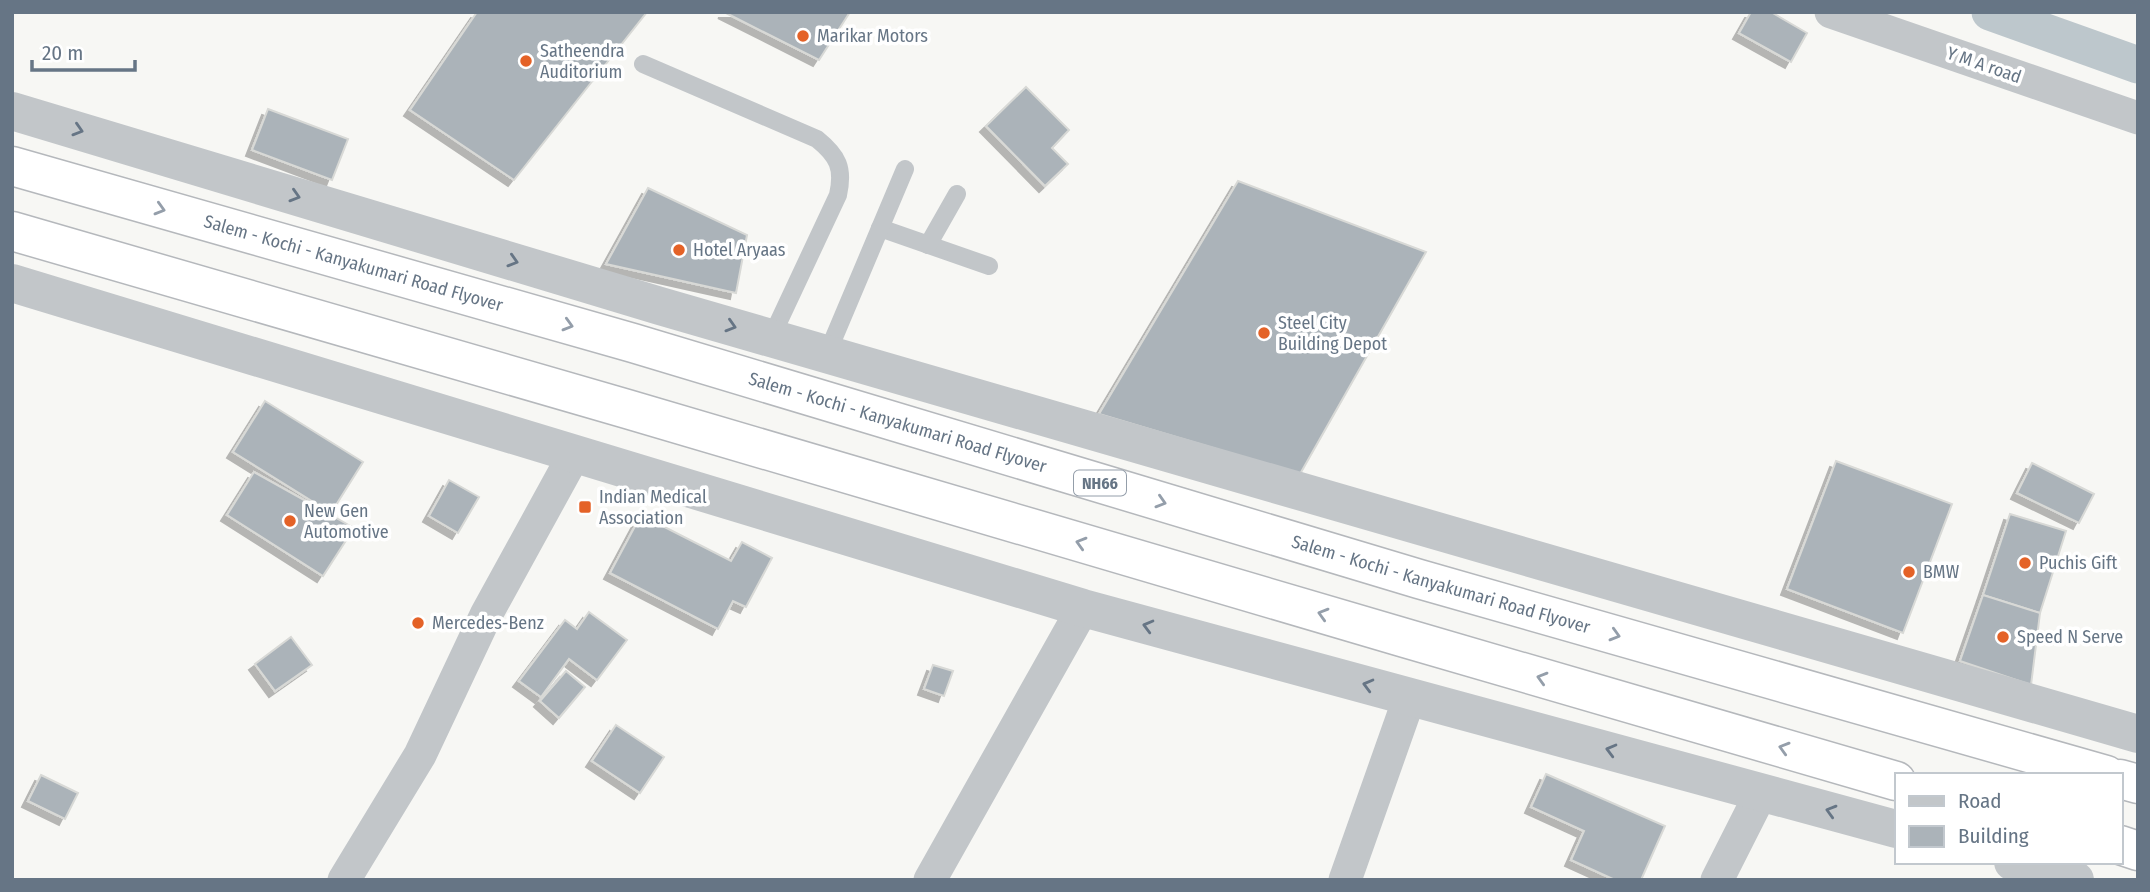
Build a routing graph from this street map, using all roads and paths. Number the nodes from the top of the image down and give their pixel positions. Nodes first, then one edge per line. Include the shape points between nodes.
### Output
1 (1831, 12) edge
2 (643, 64) dead end
3 (12, 111) edge
4 (2138, 118) edge
5 (12, 166) edge
6 (905, 169) dead end
7 (957, 194) dead end
8 (880, 228) junction
9 (12, 231) edge
10 (928, 245) junction
11 (989, 266) dead end
12 (12, 284) edge
13 (771, 338) junction
14 (827, 354) junction
15 (575, 453) junction
16 (1083, 608) junction
17 (1410, 696) junction
18 (2138, 734) edge
19 (2099, 773) edge
20 (1895, 781) edge
21 (1762, 791) junction
22 (1895, 829) edge
23 (2020, 864) edge
24 (344, 880) edge
25 (930, 880) edge
26 (1345, 880) edge
27 (1717, 880) edge
28 (2075, 880) edge

1 - 4 street, Y M A road
2 - 13 lane via 817,139 839,165 838,195
3 -> 13 street
5 -> 19 highway, Salem - Kochi - Kanyakumari Road Flyover / NH66 via 633,344 1432,583
6 - 8 lane
7 - 10 lane
8 - 10 lane
8 - 14 lane
20 -> 9 highway
10 - 11 lane
12 - 15 street
13 - 14 street
14 - 18 street
15 - 16 street
15 - 24 street via 485,615 421,755
17 -> 16 street
16 - 25 street
21 -> 17 street
17 - 26 street
22 -> 21 street
21 - 27 street
23 - 28 street

